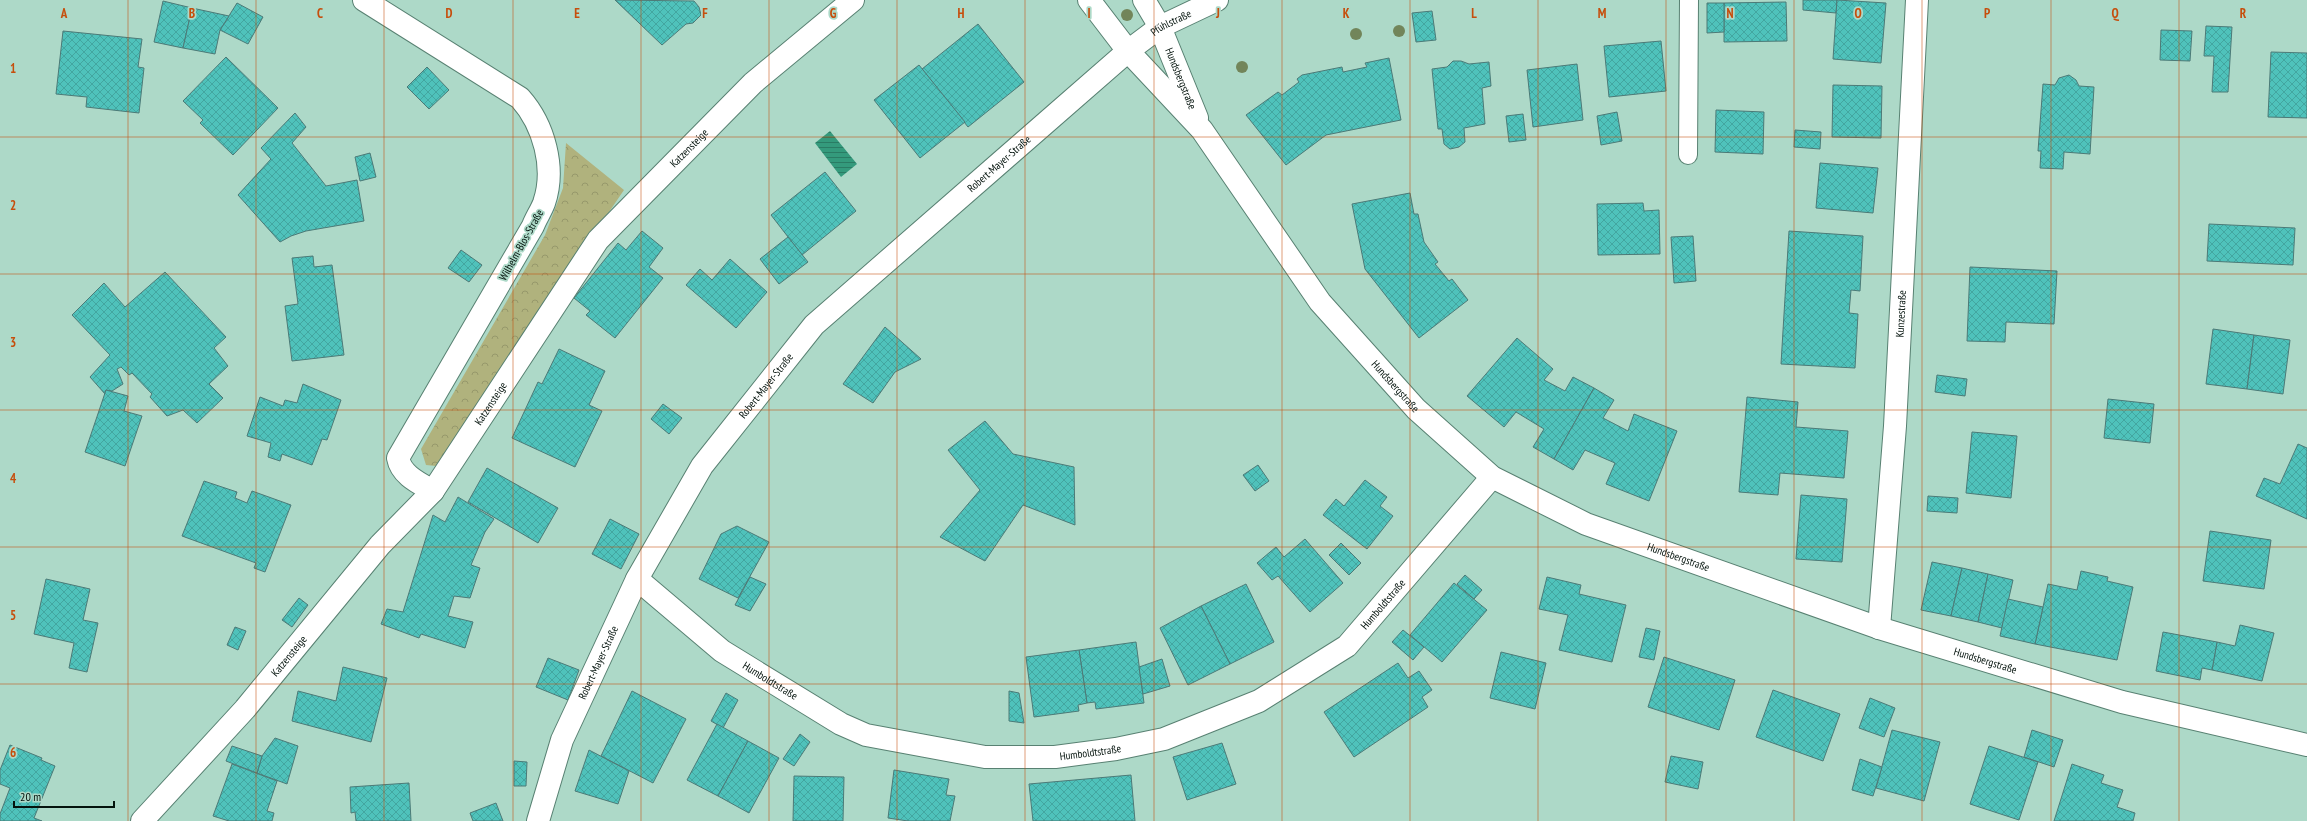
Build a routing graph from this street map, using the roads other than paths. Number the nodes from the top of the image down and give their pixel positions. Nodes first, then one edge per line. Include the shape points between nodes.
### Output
1 (364, 0) edge
2 (853, 0) edge
3 (1089, 0) edge
4 (1144, 0) edge
5 (1217, 0) edge
6 (1689, 0) edge
7 (1917, 0) edge
8 (1160, 27) junction
9 (1128, 51) junction
10 (1202, 130) junction
11 (1688, 155) dead end
12 (1492, 477) junction
13 (433, 491) junction
14 (637, 580) junction
15 (1879, 628) junction
16 (2307, 741) edge
17 (2307, 745) edge
18 (142, 821) edge
19 (538, 821) edge

1 - 13 street, Wilhelm-Blos-Straße via 520,98 530,109 538,125 547,154 544,203 533,226 398,458 399,466 409,477
2 - 13 street, Katzensteige via 753,83 598,240
3 - 9 street, Hundsbergstraße
4 - 8 street, Hundsbergstraße
5 - 8 street, Pfühlstraße
6 - 11 lane
7 - 15 street, Kunzestraße via 1895,426
8 - 9 street, Pfühlstraße
8 - 10 street, Hundsbergstraße
9 - 10 street, Hundsbergstraße
9 - 14 street, Robert-Mayer-Straße via 814,325 702,466
10 - 12 street, Hundsbergstraße via 1320,302 1416,409
12 - 14 street, Humboldtstraße via 1347,646 1259,701 1164,740 1055,757 985,756 860,732 842,724 722,651
12 - 15 street, Hundsbergstraße via 1586,524
13 - 18 street, Katzensteige via 380,545 245,709
14 - 19 street, Robert-Mayer-Straße via 562,740
15 - 17 street, Hundsbergstraße via 2122,702
16 - 17 street

